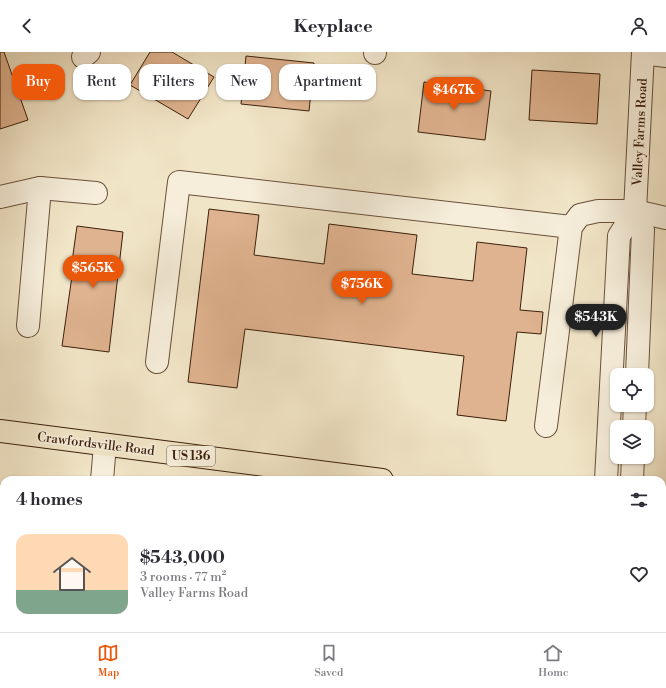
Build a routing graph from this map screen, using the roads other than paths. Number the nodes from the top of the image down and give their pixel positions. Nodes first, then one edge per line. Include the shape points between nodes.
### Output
1 (643, 52) edge
2 (666, 56) edge
3 (40, 188) junction
4 (96, 193) dead end
5 (0, 197) edge
6 (635, 211) junction
7 (666, 218) edge
8 (571, 227) junction
9 (28, 326) dead end
10 (157, 362) dead end
11 (637, 368) edge
12 (546, 426) dead end
13 (1, 428) edge
14 (105, 445) junction
15 (633, 464) edge
16 (102, 476) edge
17 (326, 476) edge
18 (606, 476) edge
19 (632, 476) edge

1 - 2 street
1 - 6 street, Valley Farms Road
3 - 4 street
3 - 5 street
3 - 9 street
6 - 7 street
6 - 8 street via 598,211 580,215
6 - 11 street, Valley Farms Road via 644,230
6 - 18 street, Valley Farms Road via 619,236
8 - 10 street via 179,182
8 - 12 street
13 - 14 main road, Crawfordsville Road / US 136
14 - 16 street
14 - 17 main road, Crawfordsville Road / US 136
15 - 19 street

